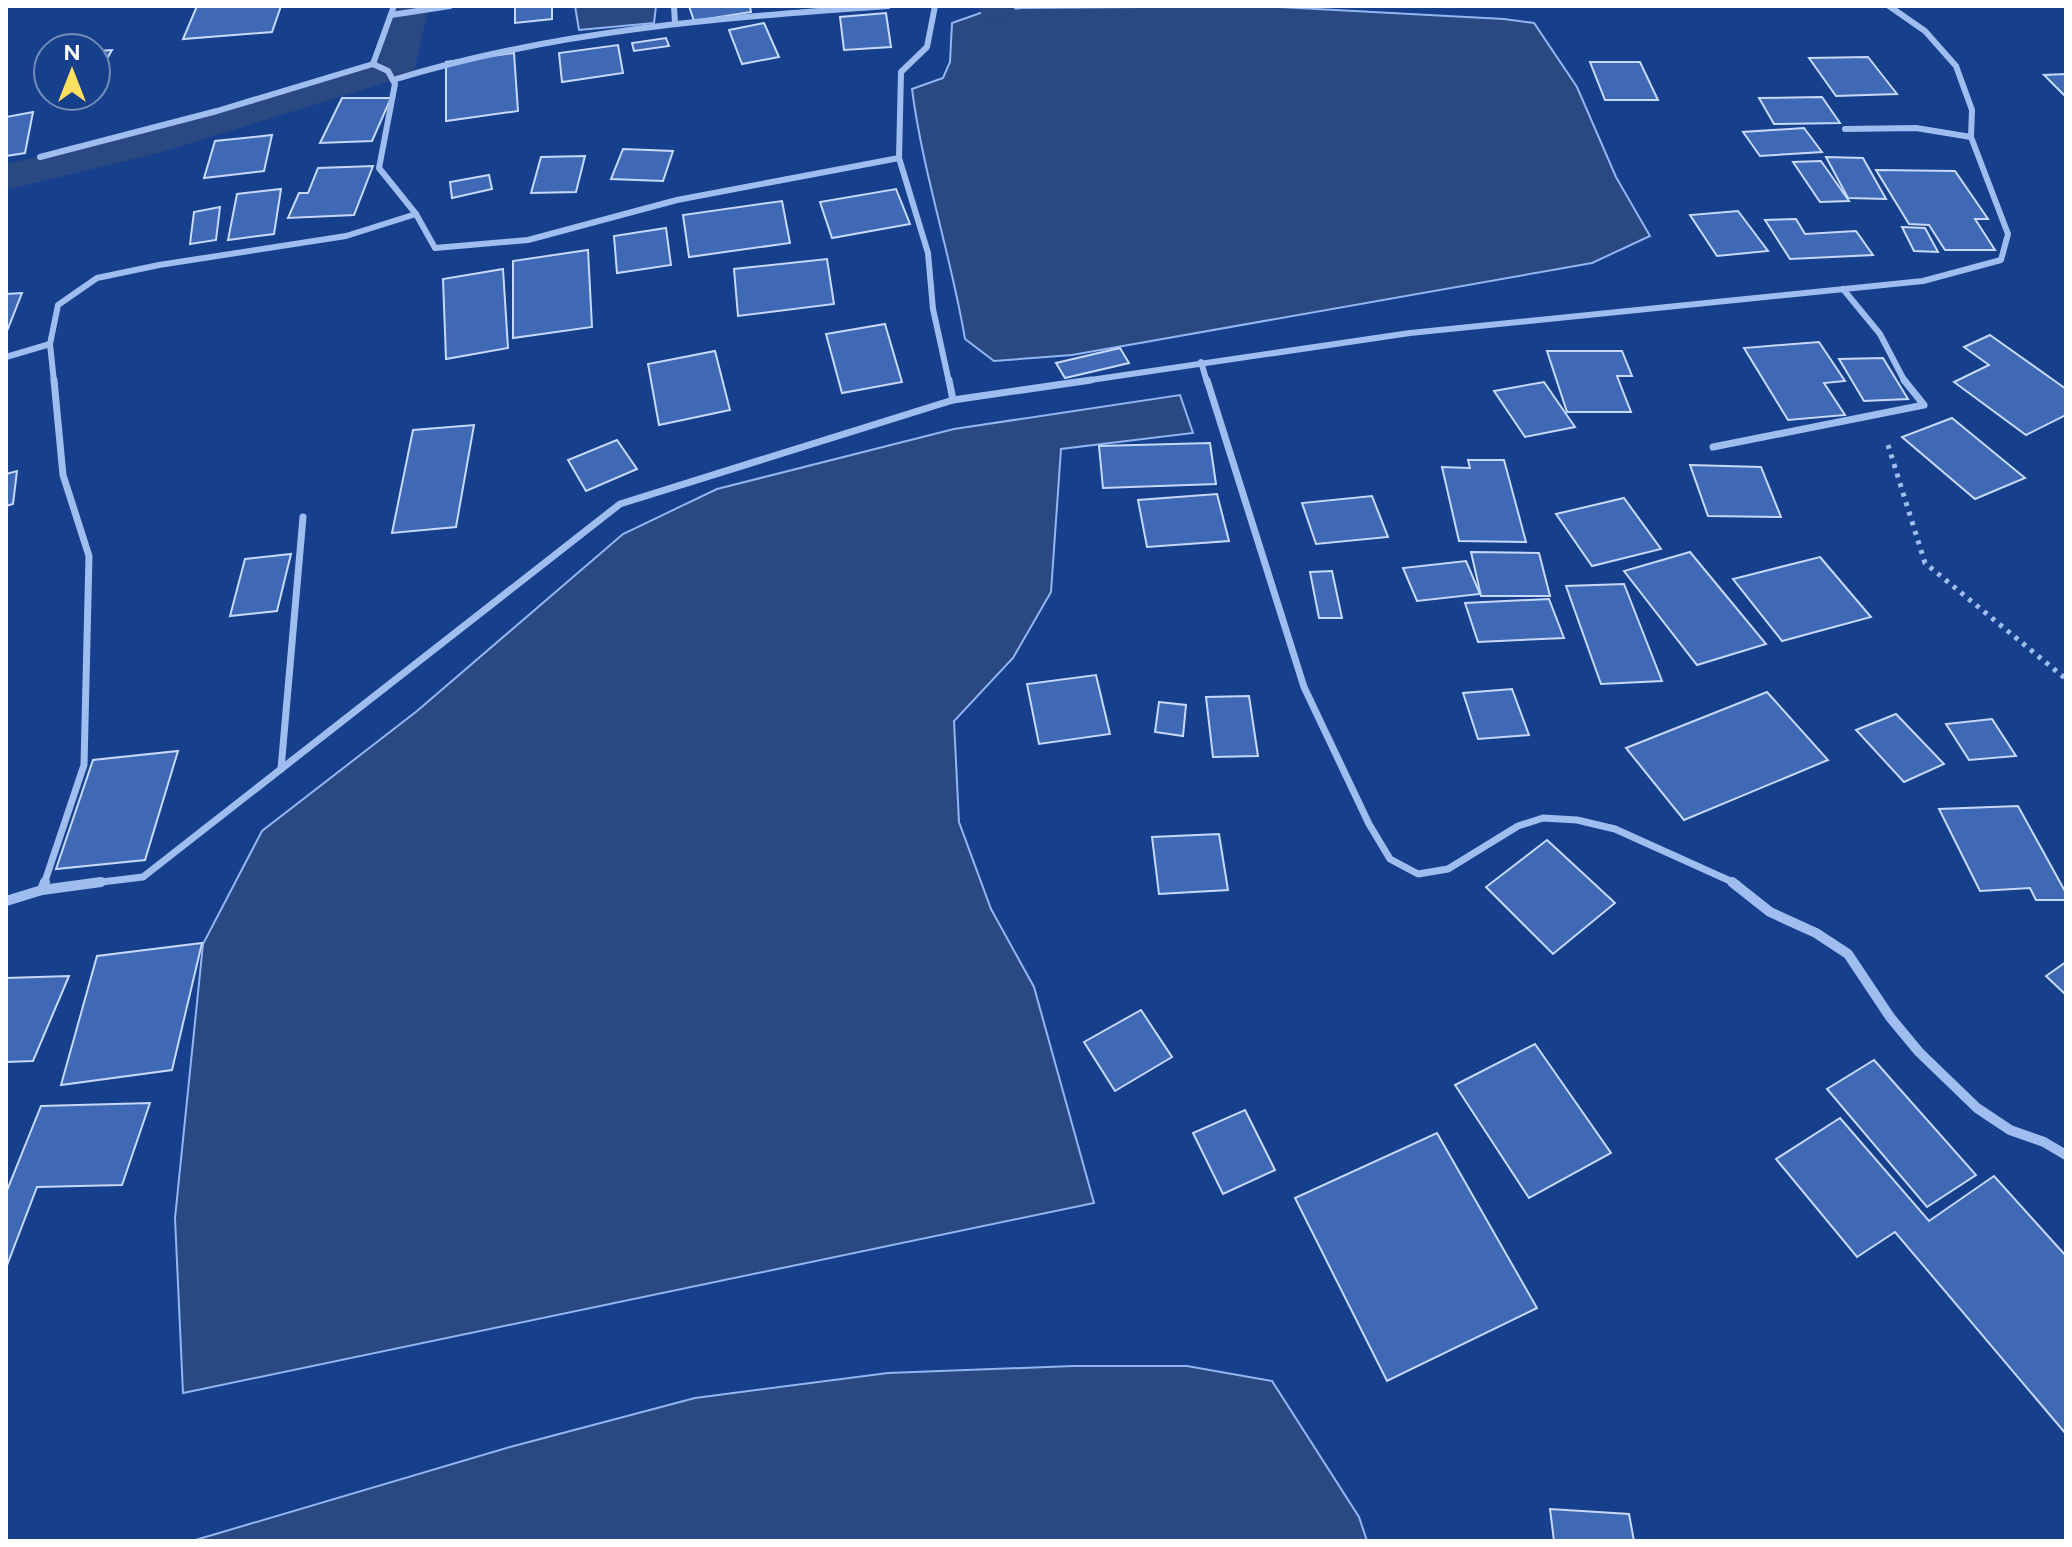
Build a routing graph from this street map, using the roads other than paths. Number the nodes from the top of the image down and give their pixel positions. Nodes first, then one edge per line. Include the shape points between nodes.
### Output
1 (394, 6) edge
2 (450, 6) edge
3 (674, 6) edge
4 (888, 6) edge
5 (935, 6) edge
6 (1889, 6) edge
7 (391, 15) junction
8 (675, 23) junction
9 (373, 64) junction
10 (393, 80) junction
11 (1845, 129) dead end
12 (1971, 137) junction
13 (40, 157) dead end
14 (899, 158) junction
15 (416, 214) junction
16 (1843, 289) junction
17 (50, 344) junction
18 (6, 357) edge
19 (1201, 362) junction
20 (953, 400) junction
21 (1713, 447) dead end
22 (303, 517) dead end
23 (281, 769) junction
24 (42, 890) junction
25 (6, 901) edge
26 (2066, 1155) edge

1 - 7 street
2 - 7 street
3 - 8 street
4 - 8 street
5 - 14 street via 927,47 901,72
6 - 12 street via 1925,31 1956,66 1972,110
7 - 9 street
8 - 10 street via 452,59
9 - 10 street
9 - 13 street
10 - 15 street via 395,96 379,168
11 - 12 street via 1916,128
12 - 16 street via 2008,234 2001,260 1923,281
14 - 15 street via 677,200 528,240 435,248
14 - 20 street via 928,253 933,309
15 - 17 street via 346,236 97,278 58,305
16 - 19 street via 1515,321
16 - 21 street via 1880,334 1900,375 1924,405
17 - 18 street
17 - 24 street via 63,475 89,556 84,765
19 - 20 street
19 - 26 street via 1304,687 1390,859 1418,874 1448,869 1518,826 1543,818 1577,820 1637,838 1740,886 1770,912 1848,954 1890,1017 1967,1099 2010,1130
20 - 23 street via 620,504
22 - 23 street
23 - 24 street via 143,877
24 - 25 street

